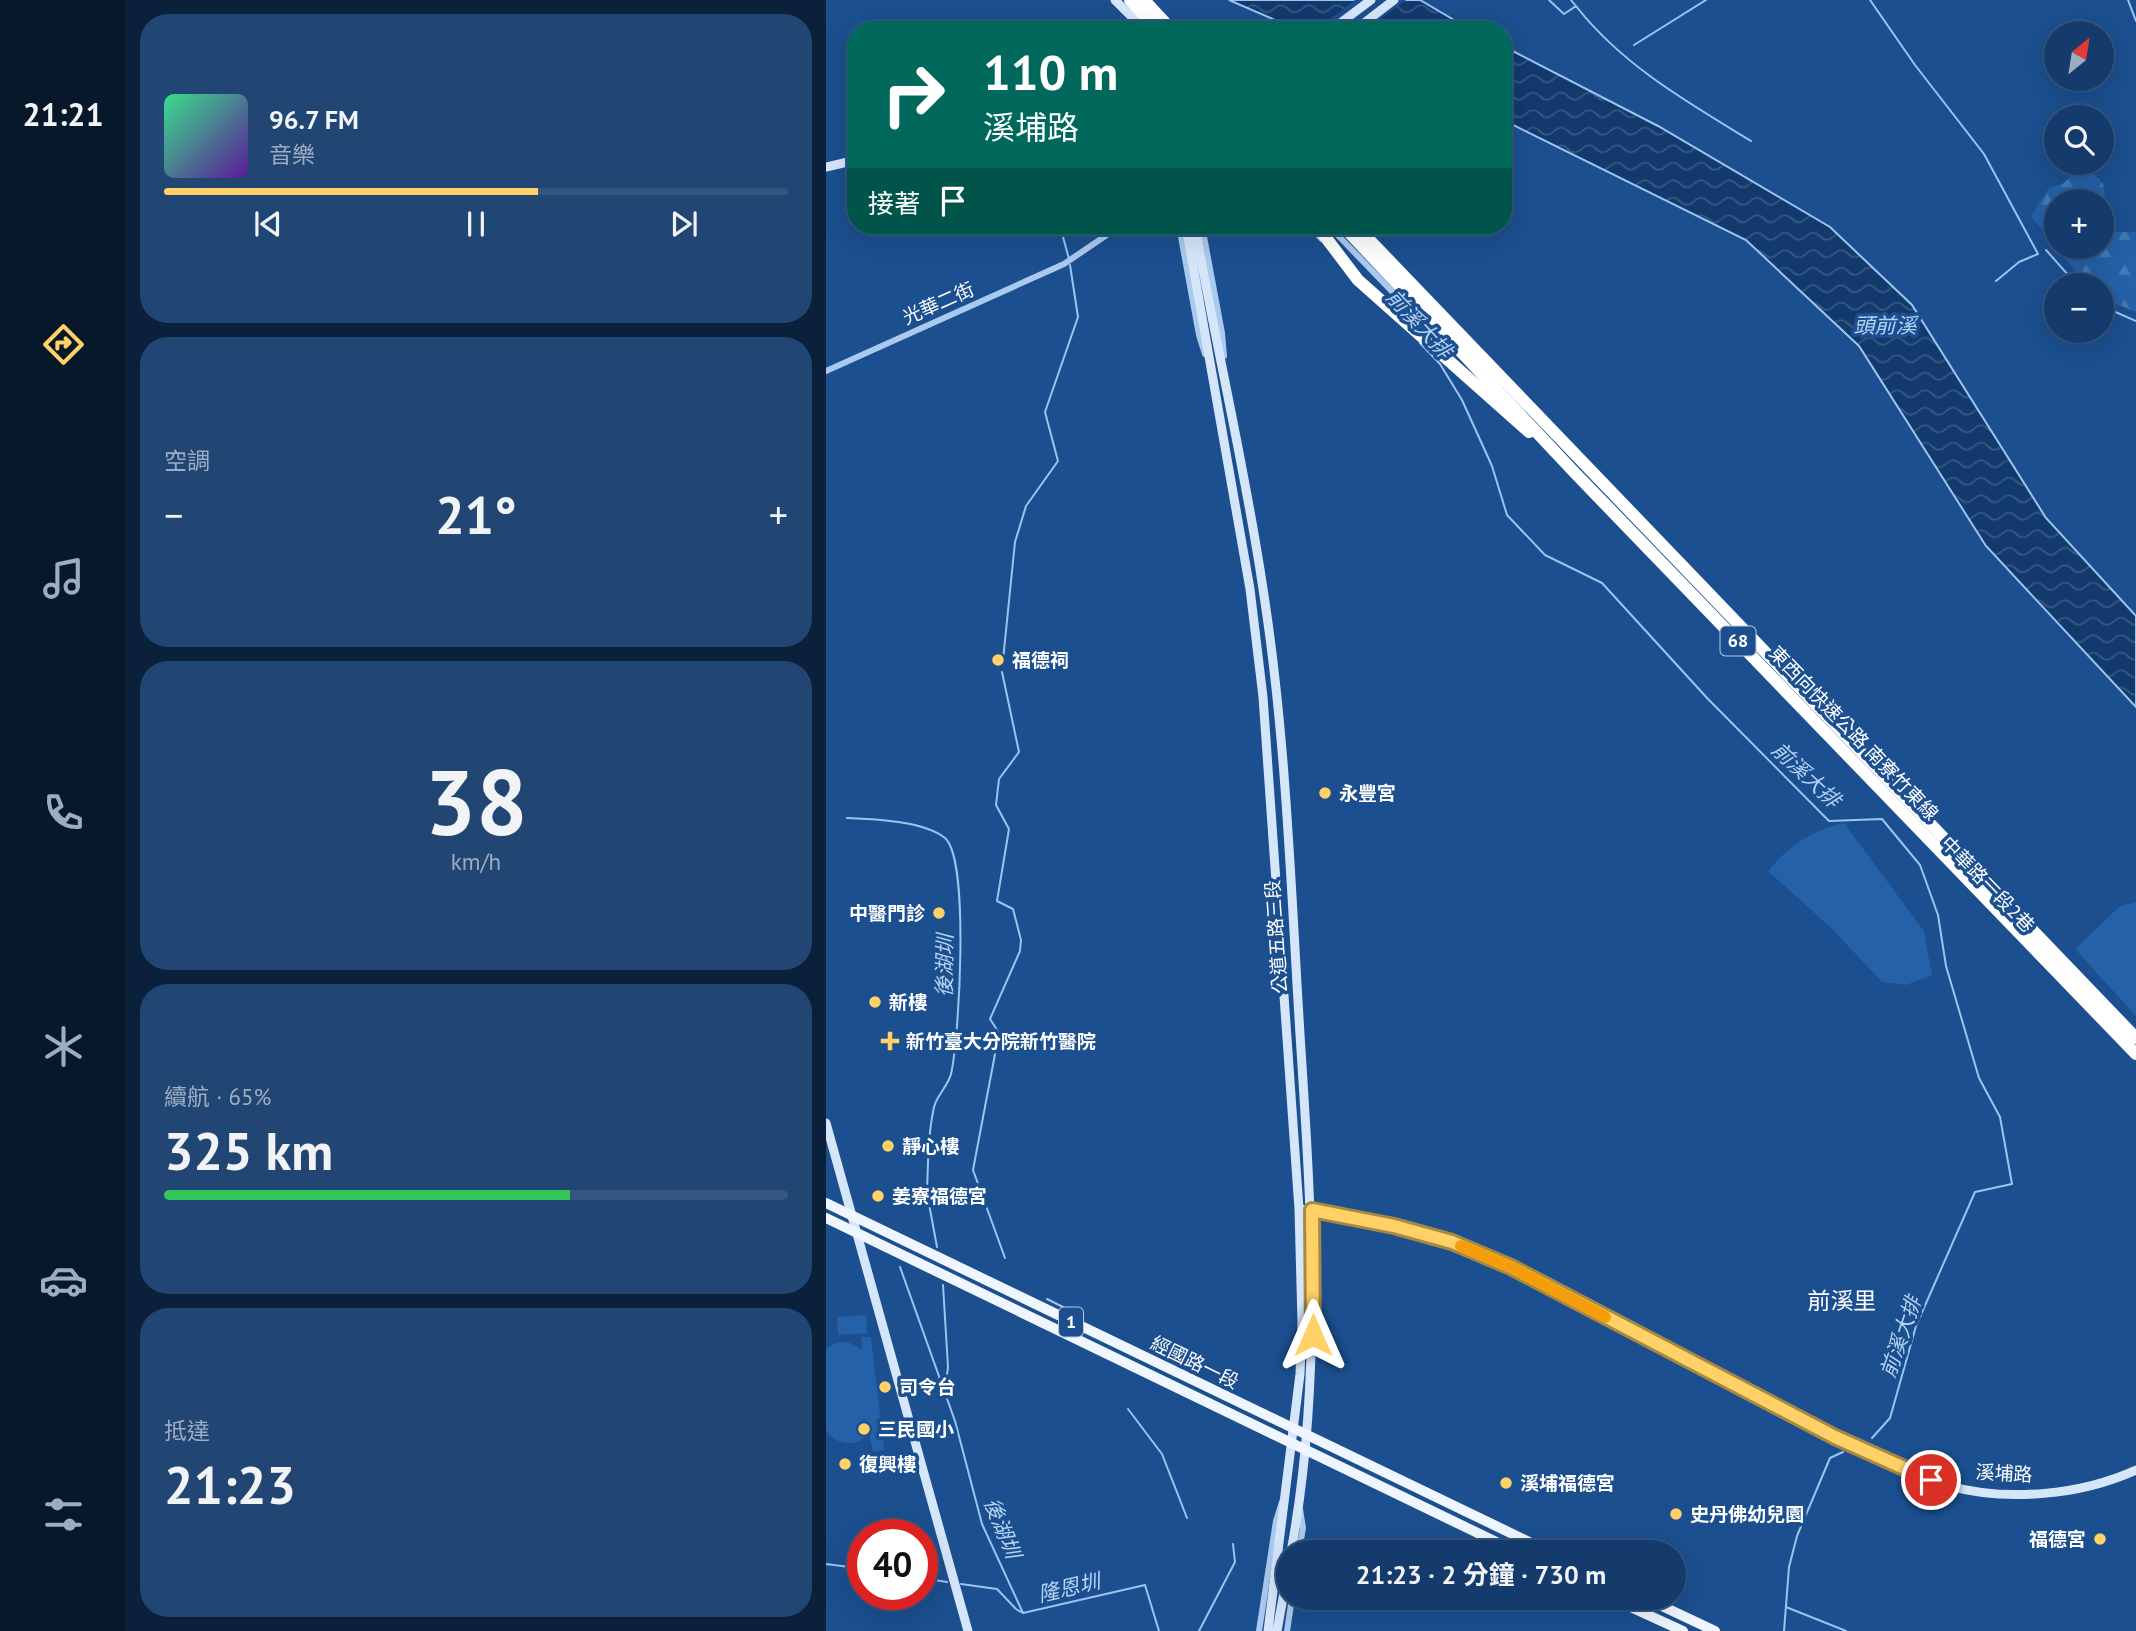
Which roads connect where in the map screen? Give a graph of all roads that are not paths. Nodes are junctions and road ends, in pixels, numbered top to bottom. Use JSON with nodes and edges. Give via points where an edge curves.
{"nodes":[{"id":1,"x":1115,"y":0,"type":"edge"},
{"id":2,"x":1130,"y":0,"type":"edge"},
{"id":3,"x":1144,"y":0,"type":"edge"},
{"id":4,"x":1371,"y":0,"type":"edge"},
{"id":5,"x":1394,"y":0,"type":"edge"},
{"id":6,"x":1136,"y":21,"type":"edge"},
{"id":7,"x":1149,"y":21,"type":"edge"},
{"id":8,"x":1164,"y":21,"type":"edge"},
{"id":9,"x":1343,"y":21,"type":"edge"},
{"id":10,"x":1367,"y":21,"type":"edge"},
{"id":11,"x":847,"y":162,"type":"edge"},
{"id":12,"x":826,"y":167,"type":"edge"},
{"id":13,"x":1108,"y":235,"type":"edge"},
{"id":14,"x":1181,"y":235,"type":"edge"},
{"id":15,"x":1188,"y":235,"type":"edge"},
{"id":16,"x":1197,"y":235,"type":"edge"},
{"id":17,"x":1204,"y":235,"type":"edge"},
{"id":18,"x":1324,"y":235,"type":"edge"},
{"id":19,"x":1338,"y":235,"type":"edge"},
{"id":20,"x":1351,"y":235,"type":"edge"},
{"id":21,"x":1365,"y":235,"type":"edge"},
{"id":22,"x":1210,"y":368,"type":"junction"},
{"id":23,"x":1224,"y":369,"type":"junction"},
{"id":24,"x":826,"y":371,"type":"edge"},
{"id":25,"x":1526,"y":418,"type":"junction"},
{"id":26,"x":1529,"y":432,"type":"junction"},
{"id":27,"x":1554,"y":457,"type":"junction"},
{"id":28,"x":1248,"y":503,"type":"junction"},
{"id":29,"x":1234,"y":505,"type":"junction"},
{"id":30,"x":2136,"y":1038,"type":"edge"},
{"id":31,"x":2136,"y":1054,"type":"edge"},
{"id":32,"x":2136,"y":1062,"type":"edge"},
{"id":33,"x":826,"y":1126,"type":"edge"},
{"id":34,"x":826,"y":1203,"type":"edge"},
{"id":35,"x":1299,"y":1209,"type":"junction"},
{"id":36,"x":1312,"y":1210,"type":"junction"},
{"id":37,"x":851,"y":1215,"type":"junction"},
{"id":38,"x":826,"y":1218,"type":"edge"},
{"id":39,"x":857,"y":1232,"type":"junction"},
{"id":40,"x":1292,"y":1427,"type":"junction"},
{"id":41,"x":1306,"y":1434,"type":"junction"},
{"id":42,"x":1290,"y":1441,"type":"junction"},
{"id":43,"x":1305,"y":1448,"type":"junction"},
{"id":44,"x":2136,"y":1470,"type":"edge"},
{"id":45,"x":1283,"y":1500,"type":"junction"},
{"id":46,"x":1299,"y":1507,"type":"junction"},
{"id":47,"x":1293,"y":1540,"type":"edge"},
{"id":48,"x":1301,"y":1540,"type":"edge"},
{"id":49,"x":1493,"y":1540,"type":"edge"},
{"id":50,"x":1525,"y":1540,"type":"edge"},
{"id":51,"x":1281,"y":1610,"type":"edge"},
{"id":52,"x":1290,"y":1610,"type":"edge"},
{"id":53,"x":1637,"y":1610,"type":"edge"},
{"id":54,"x":1670,"y":1610,"type":"edge"},
{"id":55,"x":968,"y":1631,"type":"edge"},
{"id":56,"x":1259,"y":1631,"type":"edge"},
{"id":57,"x":1268,"y":1631,"type":"edge"},
{"id":58,"x":1277,"y":1631,"type":"edge"},
{"id":59,"x":1287,"y":1631,"type":"edge"},
{"id":60,"x":1683,"y":1631,"type":"edge"},
{"id":61,"x":1715,"y":1631,"type":"edge"}],
"edges":[{"from":1,"to":6,"type":"street"},
{"from":2,"to":7,"type":"highway"},
{"from":3,"to":8,"type":"highway"},
{"from":4,"to":9,"type":"street"},
{"from":5,"to":10,"type":"street"},
{"from":11,"to":12,"type":"street"},
{"from":13,"to":24,"type":"street","name":"光華二街","via":[[1064,264]]},
{"from":14,"to":22,"type":"street","name":"公道五路三段","via":[[1199,335]]},
{"from":15,"to":22,"type":"street","name":"公道五路三段"},
{"from":16,"to":23,"type":"street","name":"公道五路三段"},
{"from":17,"to":23,"type":"street","name":"公道五路三段"},
{"from":18,"to":26,"type":"highway","via":[[1358,279]]},
{"from":19,"to":25,"type":"street","name":"中華路一段2巷","via":[[1431,332],[1452,340]]},
{"from":20,"to":31,"type":"highway","name":"東西向快速公路 南寮竹東線","number":"68","bridge":true,"via":[[1564,462]]},
{"from":21,"to":30,"type":"highway","name":"東西向快速公路 南寮竹東線","number":"68"},
{"from":22,"to":29,"type":"street","name":"公道五路三段"},
{"from":23,"to":28,"type":"street","name":"公道五路三段"},
{"from":25,"to":26,"type":"street"},
{"from":25,"to":27,"type":"street","name":"中華路一段2巷","via":[[1549,442]]},
{"from":26,"to":27,"type":"street","name":"中華路一段2巷"},
{"from":27,"to":32,"type":"street","name":"中華路一段2巷"},
{"from":28,"to":29,"type":"street"},
{"from":28,"to":36,"type":"street","name":"公道五路三段","via":[[1275,687]]},
{"from":29,"to":35,"type":"street","name":"公道五路三段","via":[[1263,697]]},
{"from":33,"to":37,"type":"street"},
{"from":34,"to":37,"type":"main road","name":"經國路一段","number":"1"},
{"from":35,"to":36,"type":"street","name":"溪埔路"},
{"from":35,"to":40,"type":"street","name":"公道五路三段","via":[[1302,1322]]},
{"from":36,"to":41,"type":"street","name":"公道五路三段","via":[[1313,1335]]},
{"from":36,"to":44,"type":"street","name":"溪埔路","via":[[1452,1242],[1511,1267],[1835,1437],[1951,1487],[2015,1494],[2052,1492]]},
{"from":37,"to":39,"type":"street"},
{"from":37,"to":40,"type":"main road","name":"經國路一段","number":"1"},
{"from":38,"to":39,"type":"main road","name":"經國路一段","number":"1"},
{"from":39,"to":42,"type":"main road","name":"經國路一段","number":"1"},
{"from":39,"to":55,"type":"street"},
{"from":40,"to":41,"type":"main road","name":"經國路一段","number":"1"},
{"from":40,"to":42,"type":"street","name":"公道五路三段"},
{"from":41,"to":43,"type":"street","name":"公道五路三段"},
{"from":41,"to":50,"type":"main road","name":"經國路一段","number":"1"},
{"from":42,"to":43,"type":"main road","name":"經國路一段","number":"1"},
{"from":42,"to":45,"type":"street","name":"公道五路三段"},
{"from":43,"to":46,"type":"street","name":"公道五路三段"},
{"from":43,"to":49,"type":"main road","name":"經國路一段","number":"1"},
{"from":45,"to":56,"type":"street","name":"公道五路三段"},
{"from":45,"to":57,"type":"street","name":"公道五路三段"},
{"from":46,"to":47,"type":"street","name":"公道五路三段"},
{"from":46,"to":48,"type":"street","name":"公道五路三段"},
{"from":51,"to":58,"type":"street"},
{"from":52,"to":59,"type":"street"},
{"from":53,"to":60,"type":"main road"},
{"from":54,"to":61,"type":"main road"}]}
